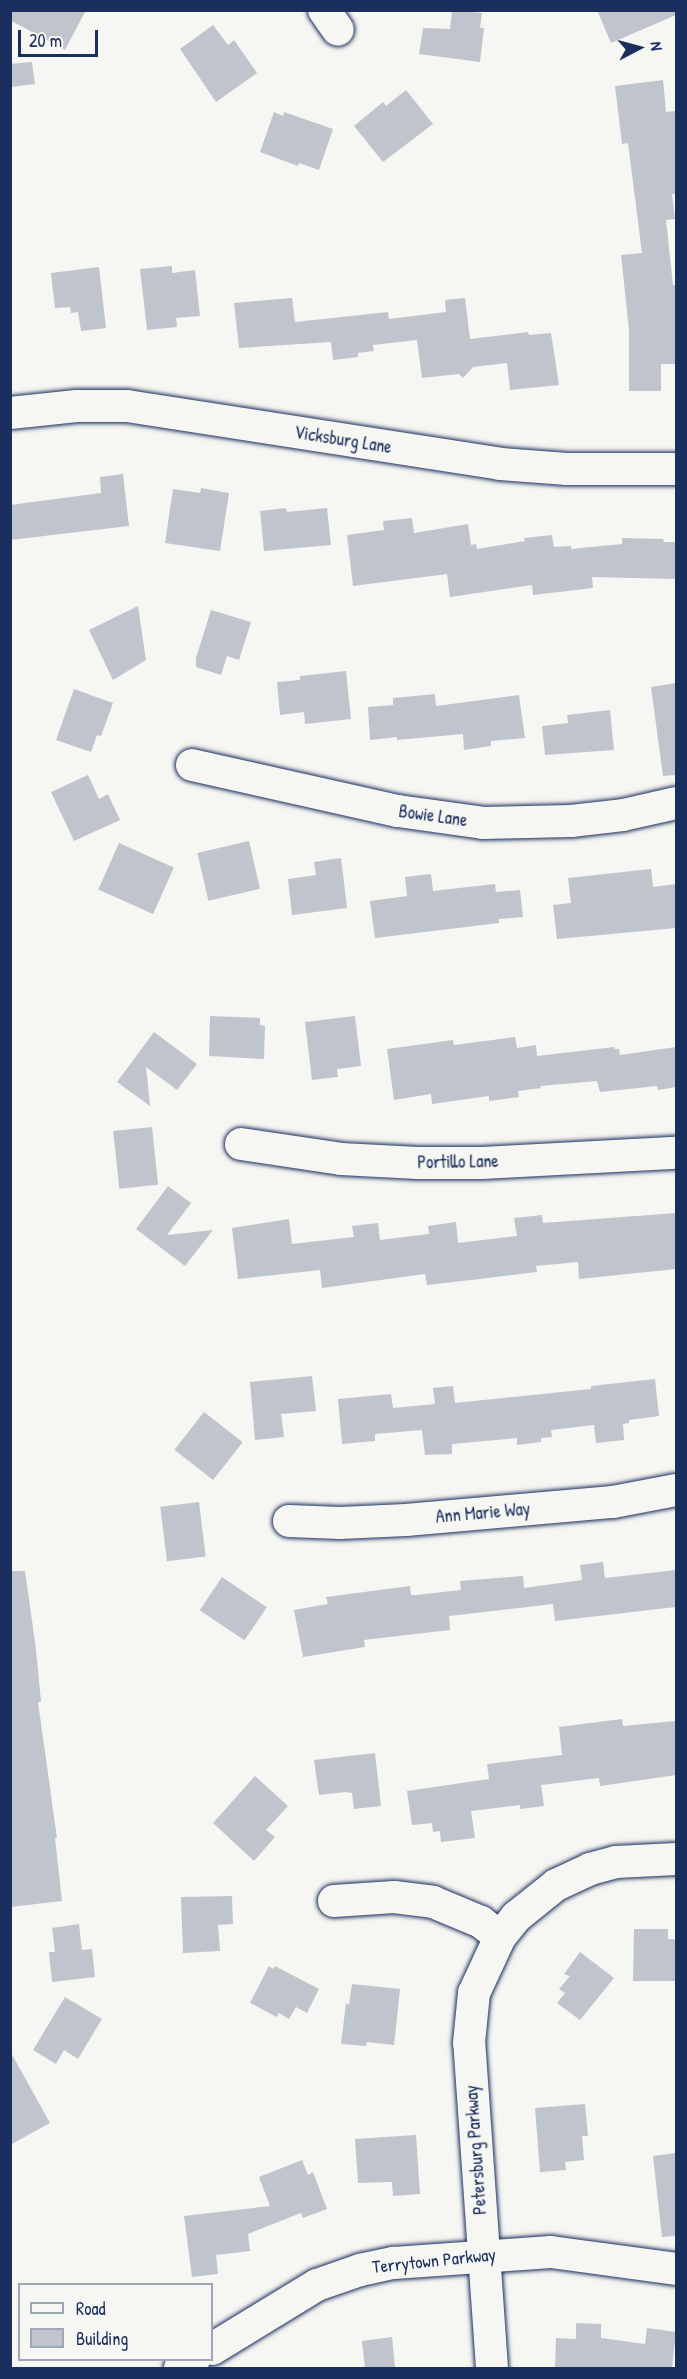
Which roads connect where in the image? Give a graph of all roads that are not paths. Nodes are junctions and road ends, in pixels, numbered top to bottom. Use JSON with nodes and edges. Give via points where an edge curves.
{"nodes":[{"id":1,"x":10,"y":413,"type":"edge"},
{"id":2,"x":676,"y":469,"type":"edge"},
{"id":3,"x":192,"y":765,"type":"dead end"},
{"id":4,"x":676,"y":803,"type":"edge"},
{"id":5,"x":241,"y":1144,"type":"dead end"},
{"id":6,"x":676,"y":1153,"type":"edge"},
{"id":7,"x":676,"y":1490,"type":"edge"},
{"id":8,"x":289,"y":1521,"type":"dead end"},
{"id":9,"x":676,"y":1859,"type":"edge"},
{"id":10,"x":334,"y":1901,"type":"dead end"},
{"id":11,"x":500,"y":1937,"type":"junction"},
{"id":12,"x":483,"y":2254,"type":"junction"},
{"id":13,"x":676,"y":2269,"type":"edge"},
{"id":14,"x":213,"y":2348,"type":"edge"},
{"id":15,"x":492,"y":2368,"type":"edge"}],
"edges":[{"from":1,"to":2,"type":"street","name":"Vicksburg Lane","via":[[127,406],[500,464]]},
{"from":3,"to":4,"type":"street","name":"Bowie Lane","via":[[398,811],[483,823],[571,821]]},
{"from":5,"to":6,"type":"street","name":"Portillo Lane","via":[[341,1159],[418,1163]]},
{"from":7,"to":8,"type":"street","name":"Ann Marie Way","via":[[613,1502],[406,1520]]},
{"from":9,"to":11,"type":"street","name":"Petersburg Parkway","via":[[627,1860],[578,1873],[535,1900]]},
{"from":10,"to":11,"type":"street","via":[[394,1897],[433,1902],[481,1922]]},
{"from":11,"to":12,"type":"street","name":"Petersburg Parkway","via":[[474,1993],[469,2030]]},
{"from":12,"to":13,"type":"street","name":"Terrytown Parkway","via":[[569,2253]]},
{"from":12,"to":14,"type":"street","name":"Terrytown Parkway","via":[[393,2263],[338,2277],[308,2290]]},
{"from":12,"to":15,"type":"street","name":"Petersburg Parkway"}]}
